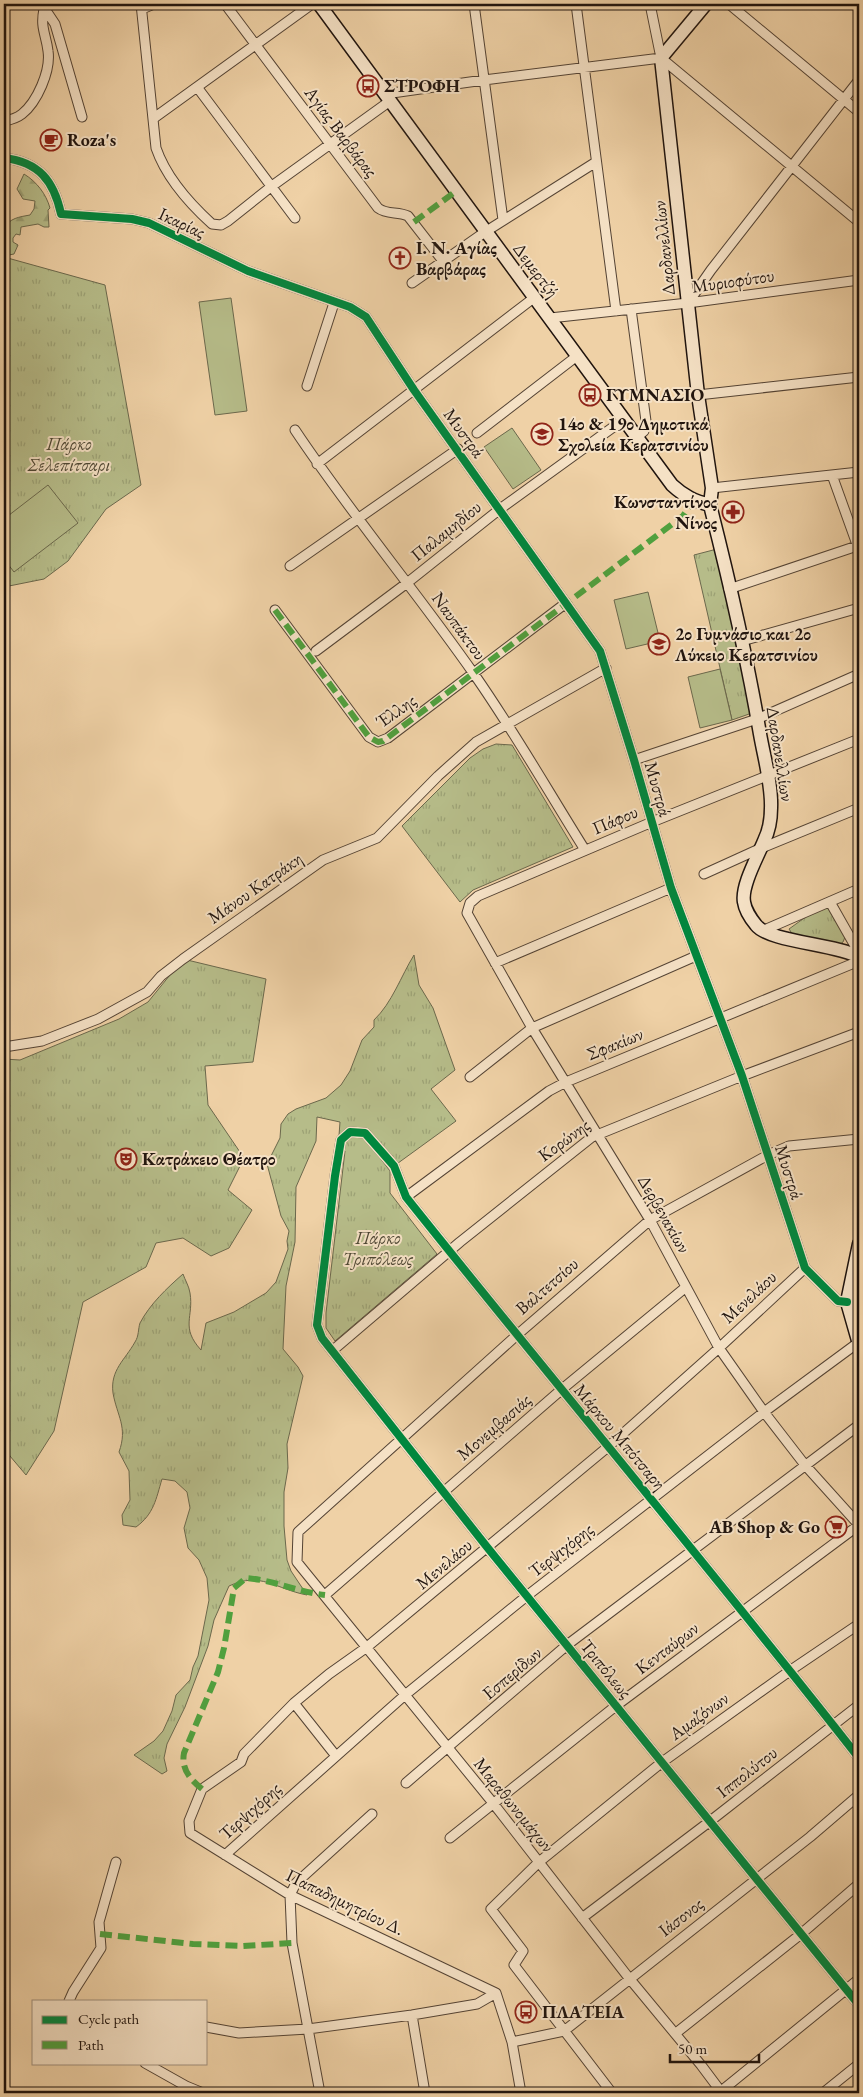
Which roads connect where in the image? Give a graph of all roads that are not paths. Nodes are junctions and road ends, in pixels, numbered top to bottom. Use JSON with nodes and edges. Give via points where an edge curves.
{"nodes":[{"id":1,"x":154,"y":4,"type":"edge"},
{"id":2,"x":225,"y":4,"type":"edge"},
{"id":3,"x":312,"y":4,"type":"edge"},
{"id":4,"x":319,"y":4,"type":"edge"},
{"id":5,"x":474,"y":4,"type":"edge"},
{"id":6,"x":576,"y":4,"type":"edge"},
{"id":7,"x":650,"y":4,"type":"edge"},
{"id":8,"x":706,"y":4,"type":"edge"},
{"id":9,"x":729,"y":4,"type":"edge"},
{"id":10,"x":44,"y":6,"type":"edge"},
{"id":11,"x":141,"y":6,"type":"edge"},
{"id":12,"x":254,"y":44,"type":"junction"},
{"id":13,"x":662,"y":58,"type":"junction"},
{"id":14,"x":584,"y":67,"type":"junction"},
{"id":15,"x":484,"y":80,"type":"junction"},
{"id":16,"x":859,"y":80,"type":"edge"},
{"id":17,"x":197,"y":87,"type":"junction"},
{"id":18,"x":388,"y":97,"type":"junction"},
{"id":19,"x":844,"y":100,"type":"junction"},
{"id":20,"x":859,"y":112,"type":"edge"},
{"id":21,"x":82,"y":117,"type":"dead end"},
{"id":22,"x":154,"y":118,"type":"junction"},
{"id":23,"x":4,"y":121,"type":"edge"},
{"id":24,"x":330,"y":144,"type":"junction"},
{"id":25,"x":4,"y":158,"type":"edge"},
{"id":26,"x":596,"y":162,"type":"junction"},
{"id":27,"x":791,"y":166,"type":"junction"},
{"id":28,"x":272,"y":186,"type":"junction"},
{"id":29,"x":296,"y":218,"type":"dead end"},
{"id":30,"x":503,"y":220,"type":"junction"},
{"id":31,"x":859,"y":222,"type":"edge"},
{"id":32,"x":485,"y":232,"type":"junction"},
{"id":33,"x":443,"y":261,"type":"junction"},
{"id":34,"x":859,"y":280,"type":"edge"},
{"id":35,"x":412,"y":283,"type":"dead end"},
{"id":36,"x":535,"y":298,"type":"junction"},
{"id":37,"x":334,"y":302,"type":"junction"},
{"id":38,"x":688,"y":303,"type":"junction"},
{"id":39,"x":631,"y":309,"type":"junction"},
{"id":40,"x":616,"y":311,"type":"junction"},
{"id":41,"x":366,"y":317,"type":"joint"},
{"id":42,"x":550,"y":318,"type":"junction"},
{"id":43,"x":577,"y":356,"type":"junction"},
{"id":44,"x":859,"y":377,"type":"edge"},
{"id":45,"x":307,"y":386,"type":"dead end"},
{"id":46,"x":414,"y":390,"type":"junction"},
{"id":47,"x":698,"y":395,"type":"junction"},
{"id":48,"x":623,"y":420,"type":"junction"},
{"id":49,"x":295,"y":430,"type":"dead end"},
{"id":50,"x":478,"y":434,"type":"dead end"},
{"id":51,"x":636,"y":438,"type":"junction"},
{"id":52,"x":458,"y":449,"type":"junction"},
{"id":53,"x":317,"y":464,"type":"junction"},
{"id":54,"x":859,"y":472,"type":"edge"},
{"id":55,"x":832,"y":475,"type":"junction"},
{"id":56,"x":712,"y":488,"type":"junction"},
{"id":57,"x":710,"y":504,"type":"junction"},
{"id":58,"x":500,"y":509,"type":"junction"},
{"id":59,"x":358,"y":520,"type":"junction"},
{"id":60,"x":858,"y":549,"type":"edge"},
{"id":61,"x":290,"y":566,"type":"dead end"},
{"id":62,"x":407,"y":583,"type":"junction"},
{"id":63,"x":729,"y":588,"type":"junction"},
{"id":64,"x":566,"y":603,"type":"junction"},
{"id":65,"x":859,"y":608,"type":"edge"},
{"id":66,"x":275,"y":610,"type":"dead end"},
{"id":67,"x":742,"y":641,"type":"junction"},
{"id":68,"x":316,"y":651,"type":"dead end"},
{"id":69,"x":606,"y":668,"type":"junction"},
{"id":70,"x":474,"y":674,"type":"junction"},
{"id":71,"x":859,"y":674,"type":"edge"},
{"id":72,"x":757,"y":719,"type":"junction"},
{"id":73,"x":507,"y":724,"type":"junction"},
{"id":74,"x":859,"y":739,"type":"edge"},
{"id":75,"x":634,"y":760,"type":"junction"},
{"id":76,"x":767,"y":775,"type":"junction"},
{"id":77,"x":859,"y":808,"type":"edge"},
{"id":78,"x":652,"y":822,"type":"junction"},
{"id":79,"x":759,"y":849,"type":"junction"},
{"id":80,"x":585,"y":850,"type":"junction"},
{"id":81,"x":704,"y":874,"type":"dead end"},
{"id":82,"x":671,"y":888,"type":"junction"},
{"id":83,"x":859,"y":889,"type":"edge"},
{"id":84,"x":830,"y":902,"type":"junction"},
{"id":85,"x":470,"y":903,"type":"joint"},
{"id":86,"x":762,"y":931,"type":"junction"},
{"id":87,"x":859,"y":953,"type":"edge"},
{"id":88,"x":696,"y":956,"type":"junction"},
{"id":89,"x":859,"y":957,"type":"edge"},
{"id":90,"x":859,"y":961,"type":"edge"},
{"id":91,"x":495,"y":963,"type":"junction"},
{"id":92,"x":720,"y":1018,"type":"junction"},
{"id":93,"x":532,"y":1028,"type":"junction"},
{"id":94,"x":859,"y":1032,"type":"edge"},
{"id":95,"x":4,"y":1047,"type":"edge"},
{"id":96,"x":742,"y":1076,"type":"junction"},
{"id":97,"x":470,"y":1077,"type":"dead end"},
{"id":98,"x":566,"y":1082,"type":"junction"},
{"id":99,"x":365,"y":1133,"type":"joint"},
{"id":100,"x":598,"y":1133,"type":"junction"},
{"id":101,"x":859,"y":1139,"type":"edge"},
{"id":102,"x":768,"y":1155,"type":"junction"},
{"id":103,"x":406,"y":1197,"type":"junction"},
{"id":104,"x":650,"y":1220,"type":"junction"},
{"id":105,"x":859,"y":1244,"type":"edge"},
{"id":106,"x":450,"y":1252,"type":"junction"},
{"id":107,"x":805,"y":1268,"type":"junction"},
{"id":108,"x":686,"y":1287,"type":"junction"},
{"id":109,"x":847,"y":1302,"type":"junction"},
{"id":110,"x":516,"y":1335,"type":"junction"},
{"id":111,"x":859,"y":1343,"type":"edge"},
{"id":112,"x":719,"y":1348,"type":"junction"},
{"id":113,"x":332,"y":1351,"type":"junction"},
{"id":114,"x":561,"y":1390,"type":"junction"},
{"id":115,"x":764,"y":1412,"type":"junction"},
{"id":116,"x":859,"y":1425,"type":"edge"},
{"id":117,"x":401,"y":1440,"type":"junction"},
{"id":118,"x":609,"y":1446,"type":"junction"},
{"id":119,"x":806,"y":1464,"type":"junction"},
{"id":120,"x":443,"y":1492,"type":"junction"},
{"id":121,"x":653,"y":1499,"type":"junction"},
{"id":122,"x":859,"y":1525,"type":"edge"},
{"id":123,"x":298,"y":1532,"type":"joint"},
{"id":124,"x":487,"y":1547,"type":"junction"},
{"id":125,"x":694,"y":1550,"type":"junction"},
{"id":126,"x":325,"y":1594,"type":"junction"},
{"id":127,"x":528,"y":1595,"type":"junction"},
{"id":128,"x":744,"y":1610,"type":"junction"},
{"id":129,"x":859,"y":1624,"type":"edge"},
{"id":130,"x":567,"y":1646,"type":"junction"},
{"id":131,"x":367,"y":1648,"type":"junction"},
{"id":132,"x":791,"y":1670,"type":"junction"},
{"id":133,"x":405,"y":1695,"type":"junction"},
{"id":134,"x":294,"y":1704,"type":"junction"},
{"id":135,"x":617,"y":1705,"type":"junction"},
{"id":136,"x":859,"y":1705,"type":"edge"},
{"id":137,"x":834,"y":1725,"type":"junction"},
{"id":138,"x":446,"y":1748,"type":"junction"},
{"id":139,"x":336,"y":1756,"type":"junction"},
{"id":140,"x":859,"y":1758,"type":"edge"},
{"id":141,"x":661,"y":1763,"type":"junction"},
{"id":142,"x":406,"y":1783,"type":"dead end"},
{"id":143,"x":859,"y":1796,"type":"edge"},
{"id":144,"x":493,"y":1803,"type":"junction"},
{"id":145,"x":372,"y":1814,"type":"dead end"},
{"id":146,"x":709,"y":1822,"type":"junction"},
{"id":147,"x":188,"y":1829,"type":"joint"},
{"id":148,"x":450,"y":1838,"type":"dead end"},
{"id":149,"x":225,"y":1854,"type":"junction"},
{"id":150,"x":116,"y":1862,"type":"dead end"},
{"id":151,"x":539,"y":1862,"type":"junction"},
{"id":152,"x":756,"y":1879,"type":"junction"},
{"id":153,"x":859,"y":1884,"type":"edge"},
{"id":154,"x":290,"y":1895,"type":"junction"},
{"id":155,"x":582,"y":1918,"type":"junction"},
{"id":156,"x":801,"y":1934,"type":"junction"},
{"id":157,"x":629,"y":1978,"type":"junction"},
{"id":158,"x":859,"y":1979,"type":"edge"},
{"id":159,"x":847,"y":1990,"type":"junction"},
{"id":160,"x":496,"y":1992,"type":"junction"},
{"id":161,"x":69,"y":2000,"type":"edge"},
{"id":162,"x":859,"y":2005,"type":"edge"},
{"id":163,"x":412,"y":2015,"type":"junction"},
{"id":164,"x":208,"y":2028,"type":"edge"},
{"id":165,"x":308,"y":2029,"type":"junction"},
{"id":166,"x":564,"y":2031,"type":"junction"},
{"id":167,"x":676,"y":2033,"type":"junction"},
{"id":168,"x":512,"y":2042,"type":"junction"},
{"id":169,"x":147,"y":2064,"type":"edge"},
{"id":170,"x":859,"y":2064,"type":"edge"},
{"id":171,"x":721,"y":2092,"type":"edge"},
{"id":172,"x":203,"y":2093,"type":"edge"},
{"id":173,"x":320,"y":2093,"type":"edge"},
{"id":174,"x":425,"y":2093,"type":"edge"},
{"id":175,"x":521,"y":2093,"type":"edge"},
{"id":176,"x":612,"y":2093,"type":"edge"},
{"id":177,"x":823,"y":2093,"type":"edge"}],
"edges":[{"from":1,"to":11,"type":"street"},
{"from":2,"to":12,"type":"street","name":"Αγίας Βαρβάρας"},
{"from":3,"to":12,"type":"street"},
{"from":4,"to":18,"type":"street","name":"Δεμερτζή"},
{"from":5,"to":15,"type":"street"},
{"from":6,"to":14,"type":"street"},
{"from":7,"to":13,"type":"street","name":"Δαρδανελλίων"},
{"from":8,"to":13,"type":"street"},
{"from":9,"to":19,"type":"street"},
{"from":10,"to":21,"type":"street","via":[[55,24]]},
{"from":10,"to":23,"type":"street","via":[[42,29],[49,51],[42,81],[26,110]]},
{"from":11,"to":22,"type":"street"},
{"from":12,"to":17,"type":"street"},
{"from":12,"to":24,"type":"street","name":"Αγίας Βαρβάρας"},
{"from":13,"to":14,"type":"street"},
{"from":13,"to":27,"type":"street"},
{"from":13,"to":38,"type":"street","name":"Δαρδανελλίων"},
{"from":14,"to":15,"type":"street"},
{"from":14,"to":26,"type":"street"},
{"from":15,"to":18,"type":"street"},
{"from":15,"to":30,"type":"street"},
{"from":16,"to":19,"type":"street"},
{"from":17,"to":22,"type":"street"},
{"from":17,"to":28,"type":"street"},
{"from":18,"to":24,"type":"street"},
{"from":18,"to":32,"type":"street","name":"Δεμερτζή"},
{"from":19,"to":20,"type":"street"},
{"from":19,"to":27,"type":"street"},
{"from":22,"to":28,"type":"street","via":[[156,148],[161,161],[200,214],[212,224],[221,225],[228,221]]},
{"from":24,"to":28,"type":"street"},
{"from":24,"to":33,"type":"street","name":"Αγίας Βαρβάρας","via":[[378,208],[408,216]]},
{"from":25,"to":37,"type":"street","name":"Ικαρίας","via":[[31,166],[44,175],[53,188],[61,214],[149,223],[248,271]]},
{"from":26,"to":30,"type":"street"},
{"from":26,"to":40,"type":"street"},
{"from":27,"to":31,"type":"street"},
{"from":27,"to":38,"type":"street"},
{"from":28,"to":29,"type":"street"},
{"from":30,"to":32,"type":"street"},
{"from":32,"to":33,"type":"street"},
{"from":32,"to":36,"type":"street","name":"Δεμερτζή"},
{"from":33,"to":35,"type":"street"},
{"from":34,"to":38,"type":"street","name":"Μυριοφύτου"},
{"from":36,"to":42,"type":"street","name":"Δεμερτζή"},
{"from":36,"to":46,"type":"street"},
{"from":37,"to":41,"type":"street","name":"Ικαρίας"},
{"from":37,"to":45,"type":"street"},
{"from":38,"to":39,"type":"street","name":"Μυριοφύτου"},
{"from":38,"to":47,"type":"street","name":"Δαρδανελλίων"},
{"from":39,"to":40,"type":"street","name":"Μυριοφύτου"},
{"from":39,"to":51,"type":"street","via":[[646,421],[644,431]]},
{"from":40,"to":42,"type":"street","name":"Μυριοφύτου"},
{"from":41,"to":46,"type":"street","name":"Μυστρά"},
{"from":42,"to":43,"type":"street","name":"Δεμερτζή"},
{"from":43,"to":48,"type":"street","name":"Δεμερτζή"},
{"from":43,"to":50,"type":"street"},
{"from":44,"to":47,"type":"street"},
{"from":46,"to":52,"type":"street","name":"Μυστρά"},
{"from":46,"to":53,"type":"street"},
{"from":47,"to":56,"type":"street","name":"Δαρδανελλίων"},
{"from":48,"to":51,"type":"street","name":"Δεμερτζή"},
{"from":48,"to":58,"type":"street","name":"Παλαμηδίου"},
{"from":49,"to":53,"type":"street","name":"Ναυπάκτου"},
{"from":51,"to":57,"type":"street","name":"Δεμερτζή","via":[[681,494],[693,501]]},
{"from":52,"to":58,"type":"street","name":"Μυστρά"},
{"from":52,"to":59,"type":"street"},
{"from":53,"to":59,"type":"street","name":"Ναυπάκτου"},
{"from":54,"to":55,"type":"street"},
{"from":55,"to":56,"type":"street"},
{"from":55,"to":60,"type":"street"},
{"from":56,"to":57,"type":"street"},
{"from":57,"to":63,"type":"street","name":"Δαρδανελλίων"},
{"from":58,"to":62,"type":"street","name":"Παλαμηδίου"},
{"from":58,"to":64,"type":"street","name":"Μυστρά"},
{"from":59,"to":61,"type":"street"},
{"from":59,"to":62,"type":"street","name":"Ναυπάκτου"},
{"from":60,"to":63,"type":"street"},
{"from":62,"to":68,"type":"street","name":"Παλαμηδίου"},
{"from":62,"to":70,"type":"street","name":"Ναυπάκτου"},
{"from":63,"to":67,"type":"street","name":"Δαρδανελλίων"},
{"from":64,"to":69,"type":"street","name":"Μυστρά","via":[[600,650]]},
{"from":64,"to":70,"type":"street","name":"Έλλης"},
{"from":65,"to":67,"type":"street"},
{"from":66,"to":70,"type":"street","name":"Έλλης","via":[[369,737],[378,742],[388,738]]},
{"from":67,"to":72,"type":"street","name":"Δαρδανελλίων"},
{"from":69,"to":73,"type":"street","name":"Μάνου Κατράκη"},
{"from":69,"to":75,"type":"street","name":"Μυστρά"},
{"from":70,"to":73,"type":"street","name":"Ναυπάκτου"},
{"from":71,"to":72,"type":"street"},
{"from":72,"to":75,"type":"street"},
{"from":72,"to":76,"type":"street","name":"Δαρδανελλίων"},
{"from":73,"to":80,"type":"street","name":"Ναυπάκτου"},
{"from":73,"to":95,"type":"street","name":"Μάνου Κατράκη","via":[[476,742],[377,838],[323,860],[161,976],[147,992],[88,1024],[42,1041]]},
{"from":74,"to":76,"type":"street","name":"Πάφου"},
{"from":75,"to":78,"type":"street","name":"Μυστρά"},
{"from":76,"to":78,"type":"street","name":"Πάφου"},
{"from":76,"to":79,"type":"street","name":"Δαρδανελλίων","via":[[772,806],[764,842]]},
{"from":77,"to":79,"type":"street"},
{"from":78,"to":80,"type":"street","name":"Πάφου"},
{"from":78,"to":82,"type":"street","name":"Μυστρά"},
{"from":79,"to":81,"type":"street"},
{"from":79,"to":86,"type":"street","name":"Δαρδανελλίων","via":[[744,902]]},
{"from":80,"to":85,"type":"street","name":"Πάφου","via":[[478,896]]},
{"from":82,"to":88,"type":"street","name":"Μυστρά"},
{"from":82,"to":91,"type":"street"},
{"from":83,"to":84,"type":"street"},
{"from":84,"to":86,"type":"street"},
{"from":84,"to":87,"type":"street"},
{"from":85,"to":91,"type":"street","name":"Δερβενακίων","via":[[467,913]]},
{"from":86,"to":89,"type":"street","via":[[849,951]]},
{"from":88,"to":92,"type":"street","name":"Μυστρά"},
{"from":88,"to":93,"type":"street"},
{"from":90,"to":92,"type":"street","name":"Σφακίων"},
{"from":91,"to":93,"type":"street","name":"Δερβενακίων"},
{"from":92,"to":96,"type":"street","name":"Μυστρά"},
{"from":92,"to":98,"type":"street","name":"Σφακίων"},
{"from":93,"to":97,"type":"street"},
{"from":93,"to":98,"type":"street","name":"Δερβενακίων"},
{"from":94,"to":96,"type":"street","name":"Κορώνης"},
{"from":96,"to":100,"type":"street","name":"Κορώνης"},
{"from":96,"to":102,"type":"street","name":"Μυστρά"},
{"from":98,"to":100,"type":"street","name":"Δερβενακίων"},
{"from":98,"to":103,"type":"street","name":"Σφακίων","via":[[549,1091]]},
{"from":99,"to":103,"type":"street","name":"Μάρκου Μπότσαρη","via":[[394,1166]]},
{"from":99,"to":113,"type":"street","name":"Τριπόλεως","via":[[350,1132],[341,1140],[335,1176],[317,1324]]},
{"from":100,"to":104,"type":"street","name":"Δερβενακίων"},
{"from":100,"to":106,"type":"street","name":"Κορώνης"},
{"from":101,"to":102,"type":"street","name":"Βαλτετσίου","via":[[789,1146]]},
{"from":102,"to":104,"type":"street","name":"Βαλτετσίου"},
{"from":102,"to":107,"type":"street","name":"Μυστρά"},
{"from":103,"to":106,"type":"street","name":"Μάρκου Μπότσαρη"},
{"from":104,"to":108,"type":"street","name":"Δερβενακίων"},
{"from":104,"to":110,"type":"street","name":"Βαλτετσίου"},
{"from":105,"to":109,"type":"street"},
{"from":106,"to":110,"type":"street","name":"Μάρκου Μπότσαρη"},
{"from":106,"to":113,"type":"street","name":"Κορώνης"},
{"from":107,"to":109,"type":"street","name":"Μυστρά","via":[[838,1301]]},
{"from":107,"to":112,"type":"street","name":"Μενελάου"},
{"from":108,"to":112,"type":"street","name":"Δερβενακίων"},
{"from":108,"to":114,"type":"street","name":"Μονεμβασιάς"},
{"from":109,"to":111,"type":"street"},
{"from":110,"to":114,"type":"street","name":"Μάρκου Μπότσαρη"},
{"from":110,"to":117,"type":"street","name":"Βαλτετσίου"},
{"from":111,"to":115,"type":"street","name":"Τερψιχόρης"},
{"from":112,"to":115,"type":"street","name":"Δερβενακίων"},
{"from":112,"to":118,"type":"street","name":"Μενελάου"},
{"from":113,"to":117,"type":"street","name":"Τριπόλεως"},
{"from":114,"to":118,"type":"street","name":"Μάρκου Μπότσαρη"},
{"from":114,"to":120,"type":"street","name":"Μονεμβασιάς"},
{"from":115,"to":119,"type":"street","name":"Δερβενακίων"},
{"from":115,"to":121,"type":"street","name":"Τερψιχόρης"},
{"from":116,"to":119,"type":"street","name":"Εσπερίδων"},
{"from":117,"to":120,"type":"street","name":"Τριπόλεως"},
{"from":117,"to":123,"type":"street","name":"Βαλτετσίου"},
{"from":118,"to":121,"type":"street","name":"Μάρκου Μπότσαρη"},
{"from":118,"to":124,"type":"street","name":"Μενελάου"},
{"from":119,"to":122,"type":"street","name":"Δερβενακίων"},
{"from":119,"to":125,"type":"street","name":"Εσπερίδων"},
{"from":120,"to":124,"type":"street","name":"Τριπόλεως"},
{"from":120,"to":126,"type":"street","name":"Μονεμβασιάς"},
{"from":121,"to":125,"type":"street","name":"Μάρκου Μπότσαρη"},
{"from":121,"to":127,"type":"street","name":"Τερψιχόρης"},
{"from":122,"to":128,"type":"street","name":"Κενταύρων"},
{"from":123,"to":126,"type":"street","name":"Μαραθωνομάχων","via":[[297,1562]]},
{"from":124,"to":127,"type":"street","name":"Τριπόλεως"},
{"from":124,"to":131,"type":"street","name":"Μενελάου"},
{"from":125,"to":128,"type":"street","name":"Μάρκου Μπότσαρη"},
{"from":125,"to":130,"type":"street","name":"Εσπερίδων"},
{"from":126,"to":131,"type":"street","name":"Μαραθωνομάχων"},
{"from":127,"to":130,"type":"street","name":"Τριπόλεως"},
{"from":127,"to":133,"type":"street","name":"Τερψιχόρης"},
{"from":128,"to":132,"type":"street","name":"Μάρκου Μπότσαρη"},
{"from":128,"to":135,"type":"street","name":"Κενταύρων"},
{"from":129,"to":132,"type":"street","name":"Αμαζόνων"},
{"from":130,"to":135,"type":"street","name":"Τριπόλεως"},
{"from":130,"to":138,"type":"street","name":"Εσπερίδων"},
{"from":131,"to":133,"type":"street","name":"Μαραθωνομάχων"},
{"from":131,"to":134,"type":"street","name":"Μενελάου"},
{"from":132,"to":137,"type":"street","name":"Μάρκου Μπότσαρη"},
{"from":132,"to":141,"type":"street","name":"Αμαζόνων"},
{"from":133,"to":138,"type":"street","name":"Μαραθωνομάχων"},
{"from":133,"to":139,"type":"street","name":"Τερψιχόρης"},
{"from":134,"to":139,"type":"street"},
{"from":134,"to":147,"type":"street","name":"Μενελάου","via":[[244,1754],[241,1762],[202,1789]]},
{"from":135,"to":141,"type":"street","name":"Τριπόλεως"},
{"from":135,"to":144,"type":"street","name":"Κενταύρων"},
{"from":136,"to":137,"type":"street","name":"Ιππολύτου"},
{"from":137,"to":140,"type":"street","name":"Μάρκου Μπότσαρη"},
{"from":137,"to":146,"type":"street","name":"Ιππολύτου"},
{"from":138,"to":142,"type":"street","name":"Εσπερίδων"},
{"from":138,"to":144,"type":"street","name":"Μαραθωνομάχων"},
{"from":139,"to":149,"type":"street","name":"Τερψιχόρης"},
{"from":141,"to":146,"type":"street","name":"Τριπόλεως"},
{"from":141,"to":151,"type":"street","name":"Αμαζόνων"},
{"from":143,"to":152,"type":"street","name":"Ιάσονος"},
{"from":144,"to":148,"type":"street","name":"Κενταύρων"},
{"from":144,"to":151,"type":"street","name":"Μαραθωνομάχων"},
{"from":145,"to":154,"type":"street","via":[[296,1883]]},
{"from":146,"to":152,"type":"street","name":"Τριπόλεως"},
{"from":146,"to":155,"type":"street","name":"Ιππολύτου"},
{"from":147,"to":149,"type":"street","name":"Παπαδημητρίου Δ."},
{"from":149,"to":154,"type":"street","name":"Παπαδημητρίου Δ."},
{"from":150,"to":161,"type":"street","via":[[99,1922],[101,1948]]},
{"from":151,"to":155,"type":"street","name":"Μαραθωνομάχων"},
{"from":151,"to":166,"type":"street","name":"Αμαζόνων","via":[[491,1909],[523,1951],[514,1966]]},
{"from":152,"to":156,"type":"street","name":"Τριπόλεως"},
{"from":152,"to":157,"type":"street","name":"Ιάσονος"},
{"from":153,"to":156,"type":"street"},
{"from":154,"to":160,"type":"street","name":"Παπαδημητρίου Δ."},
{"from":154,"to":165,"type":"street","via":[[292,1943]]},
{"from":155,"to":157,"type":"street","name":"Μαραθωνομάχων"},
{"from":156,"to":159,"type":"street","name":"Τριπόλεως"},
{"from":156,"to":167,"type":"street"},
{"from":157,"to":166,"type":"street","name":"Ιάσονος"},
{"from":157,"to":167,"type":"street","name":"Μαραθωνομάχων"},
{"from":158,"to":159,"type":"street"},
{"from":159,"to":162,"type":"street","name":"Τριπόλεως"},
{"from":159,"to":171,"type":"street"},
{"from":160,"to":163,"type":"street","via":[[477,2004]]},
{"from":160,"to":168,"type":"street"},
{"from":163,"to":165,"type":"street"},
{"from":163,"to":174,"type":"street"},
{"from":164,"to":165,"type":"street","via":[[239,2033]]},
{"from":165,"to":173,"type":"street"},
{"from":166,"to":168,"type":"street","name":"Ιάσονος"},
{"from":166,"to":176,"type":"street"},
{"from":167,"to":171,"type":"street","name":"Μαραθωνομάχων"},
{"from":168,"to":175,"type":"street"},
{"from":169,"to":172,"type":"street"},
{"from":170,"to":177,"type":"street"}]}
